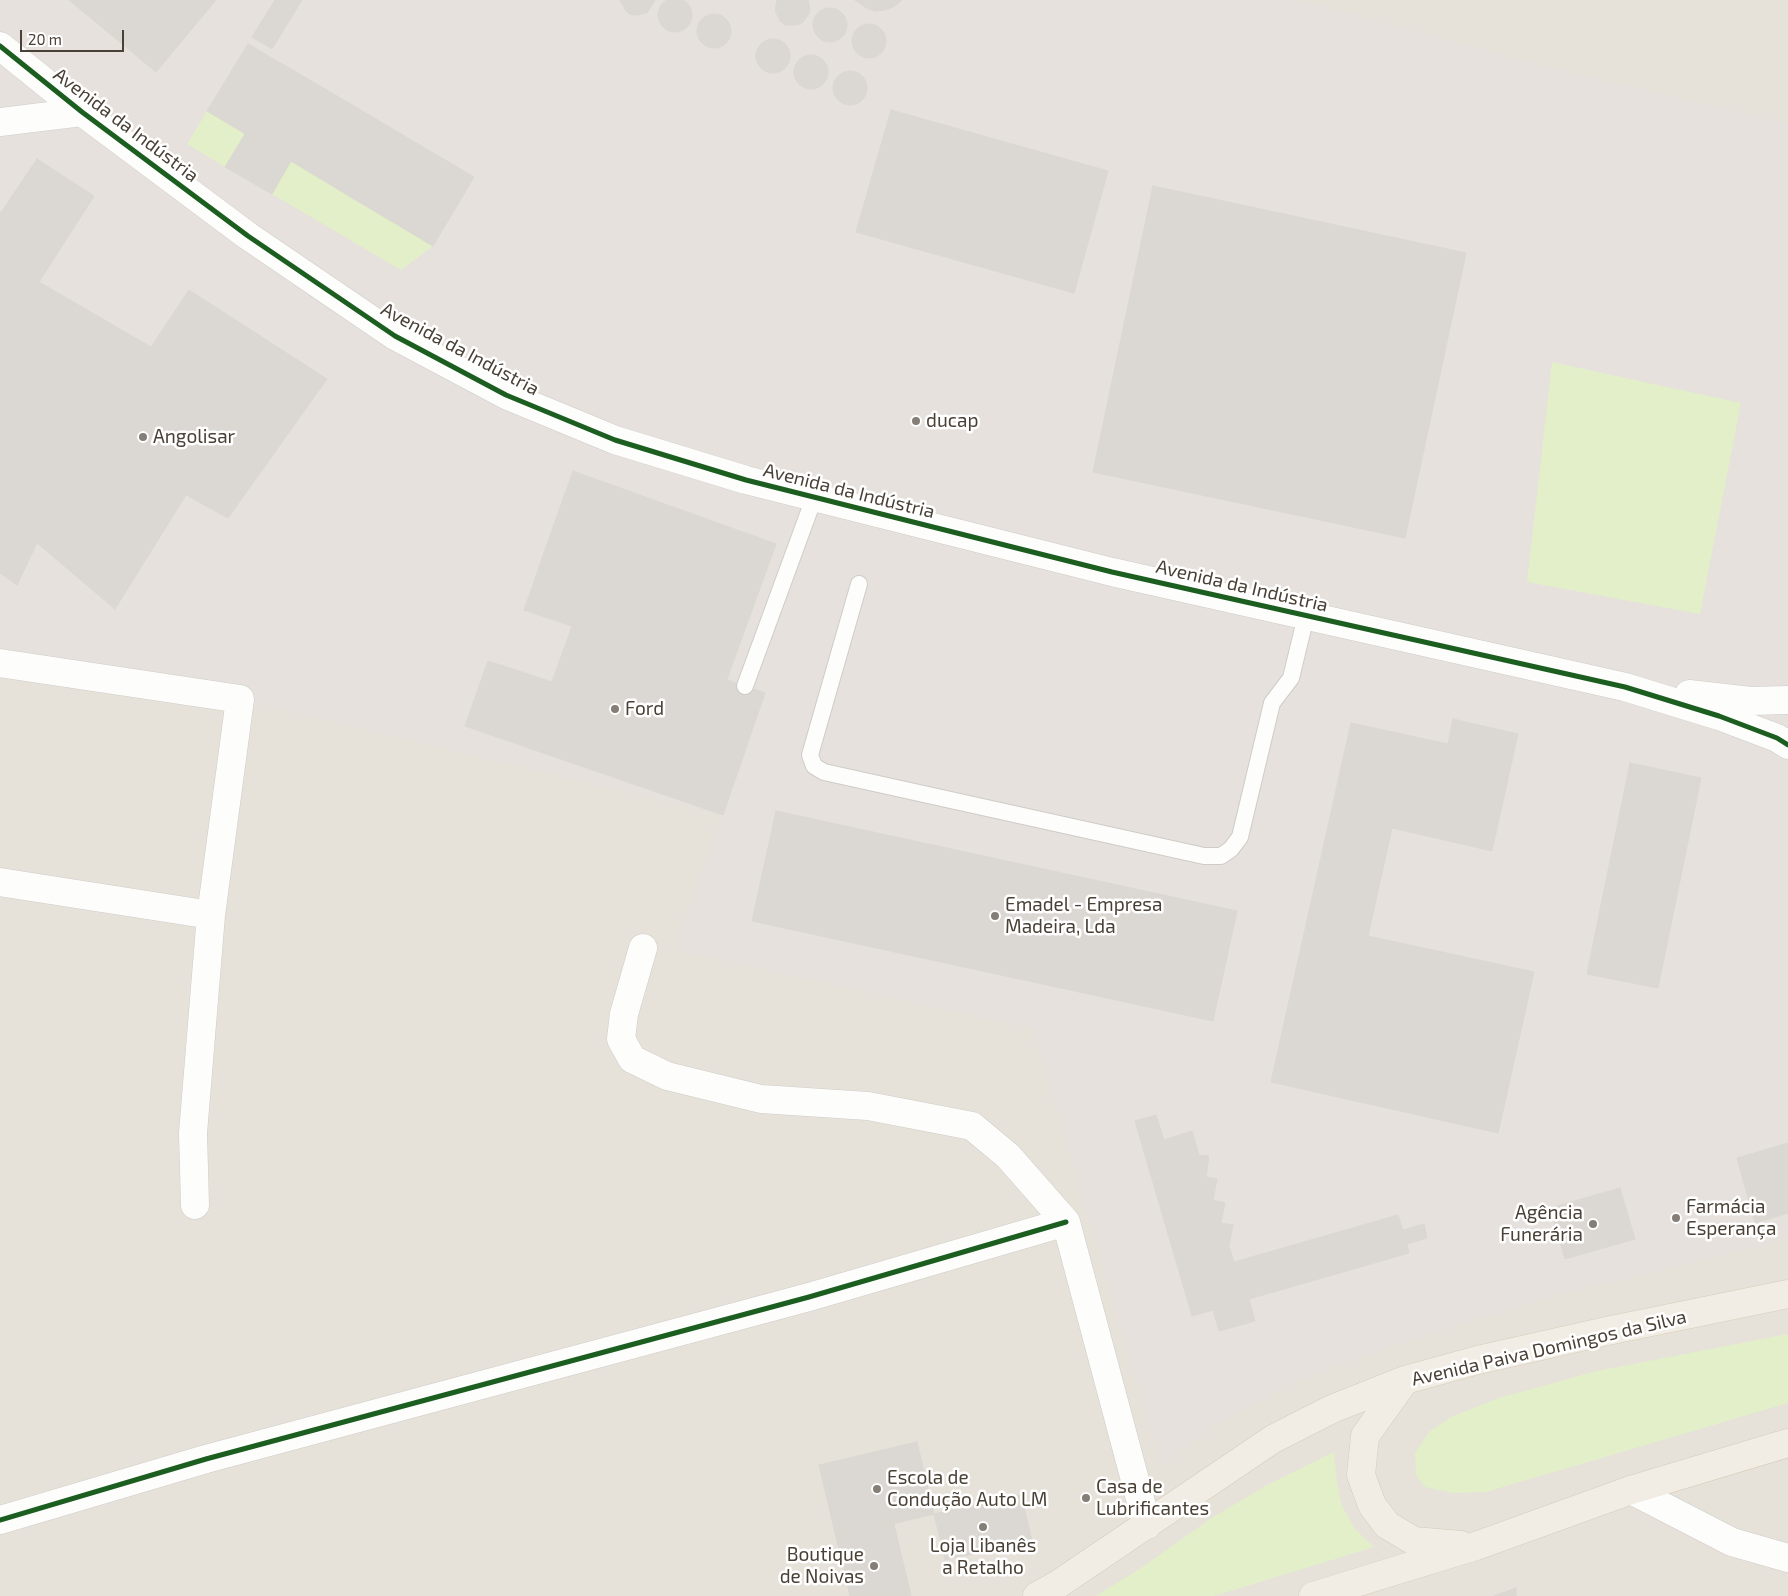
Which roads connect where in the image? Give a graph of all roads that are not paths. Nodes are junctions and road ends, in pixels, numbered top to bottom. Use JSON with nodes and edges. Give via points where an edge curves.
{"nodes":[{"id":1,"x":0,"y":46,"type":"edge"},
{"id":2,"x":82,"y":112,"type":"junction"},
{"id":3,"x":0,"y":122,"type":"edge"},
{"id":4,"x":814,"y":498,"type":"junction"},
{"id":5,"x":859,"y":584,"type":"dead end"},
{"id":6,"x":1306,"y":616,"type":"junction"},
{"id":7,"x":0,"y":663,"type":"edge"},
{"id":8,"x":745,"y":686,"type":"dead end"},
{"id":9,"x":1625,"y":687,"type":"junction"},
{"id":10,"x":1788,"y":700,"type":"edge"},
{"id":11,"x":1788,"y":745,"type":"edge"},
{"id":12,"x":0,"y":882,"type":"edge"},
{"id":13,"x":211,"y":915,"type":"junction"},
{"id":14,"x":643,"y":948,"type":"dead end"},
{"id":15,"x":195,"y":1205,"type":"dead end"},
{"id":16,"x":1066,"y":1222,"type":"junction"},
{"id":17,"x":1788,"y":1294,"type":"edge"},
{"id":18,"x":1405,"y":1380,"type":"junction"},
{"id":19,"x":1788,"y":1443,"type":"edge"},
{"id":20,"x":1630,"y":1490,"type":"junction"},
{"id":21,"x":0,"y":1520,"type":"edge"},
{"id":22,"x":1147,"y":1525,"type":"junction"},
{"id":23,"x":1476,"y":1546,"type":"junction"},
{"id":24,"x":1788,"y":1558,"type":"edge"},
{"id":25,"x":1037,"y":1596,"type":"edge"},
{"id":26,"x":1313,"y":1596,"type":"edge"}],
"edges":[{"from":1,"to":2,"type":"street","name":"Avenida da Indústria"},
{"from":2,"to":3,"type":"street"},
{"from":2,"to":4,"type":"street","name":"Avenida da Indústria","via":[[248,236],[395,336],[506,395],[615,440]]},
{"from":4,"to":6,"type":"street","name":"Avenida da Indústria"},
{"from":4,"to":8,"type":"lane"},
{"from":5,"to":6,"type":"lane","via":[[810,755],[814,766],[824,772],[1204,856],[1221,856],[1232,849],[1240,836],[1272,703],[1291,678]]},
{"from":6,"to":9,"type":"street","name":"Avenida da Indústria"},
{"from":7,"to":13,"type":"street","via":[[240,699]]},
{"from":9,"to":10,"type":"street","name":"Avenida da Indústria","via":[[1751,701]]},
{"from":9,"to":11,"type":"street","name":"Avenida da Indústria","via":[[1719,716]]},
{"from":12,"to":13,"type":"street"},
{"from":13,"to":15,"type":"street","via":[[193,1133]]},
{"from":14,"to":16,"type":"street","via":[[624,1014],[621,1039],[632,1059],[666,1076],[761,1099],[868,1106],[972,1126],[1008,1156]]},
{"from":16,"to":21,"type":"street","via":[[809,1298],[206,1459]]},
{"from":16,"to":22,"type":"street"},
{"from":17,"to":18,"type":"main road","name":"Avenida Paiva Domingos da Silva","via":[[1607,1331]]},
{"from":18,"to":22,"type":"main road","name":"Avenida Paiva Domingos da Silva","via":[[1332,1409],[1274,1439]]},
{"from":18,"to":23,"type":"main road","via":[[1364,1436],[1361,1475],[1372,1504],[1387,1525],[1414,1541]]},
{"from":19,"to":20,"type":"main road"},
{"from":20,"to":23,"type":"main road"},
{"from":20,"to":24,"type":"street","via":[[1732,1542]]},
{"from":22,"to":25,"type":"main road","name":"Avenida Paiva Domingos da Silva"},
{"from":23,"to":26,"type":"main road"}]}
